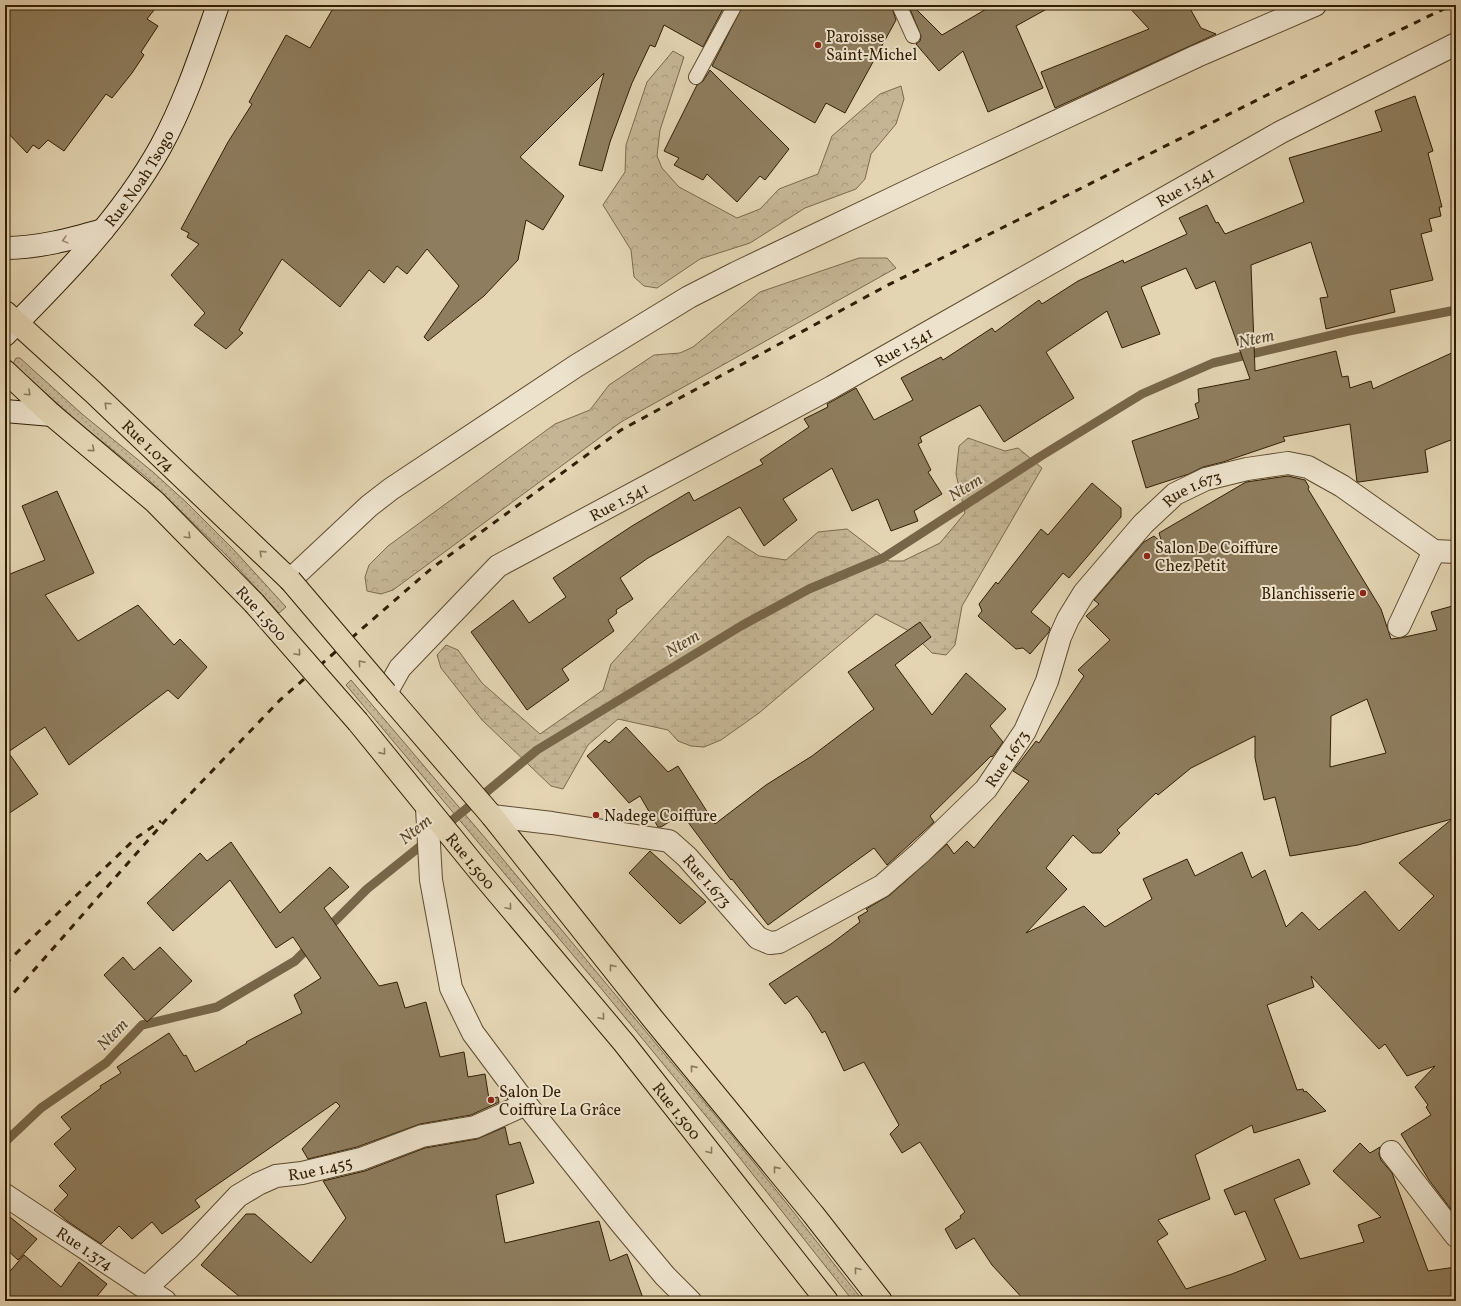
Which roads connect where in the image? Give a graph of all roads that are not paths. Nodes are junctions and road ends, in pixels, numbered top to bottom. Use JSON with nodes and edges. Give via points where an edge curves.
{"nodes":[{"id":1,"x":218,"y":5,"type":"edge"},
{"id":2,"x":735,"y":5,"type":"edge"},
{"id":3,"x":899,"y":5,"type":"edge"},
{"id":4,"x":1315,"y":5,"type":"edge"},
{"id":5,"x":913,"y":36,"type":"dead end"},
{"id":6,"x":1456,"y":44,"type":"edge"},
{"id":7,"x":696,"y":77,"type":"dead end"},
{"id":8,"x":103,"y":230,"type":"junction"},
{"id":9,"x":5,"y":248,"type":"edge"},
{"id":10,"x":9,"y":324,"type":"edge"},
{"id":11,"x":5,"y":371,"type":"edge"},
{"id":12,"x":5,"y":411,"type":"edge"},
{"id":13,"x":52,"y":415,"type":"junction"},
{"id":14,"x":1434,"y":551,"type":"junction"},
{"id":15,"x":1456,"y":552,"type":"edge"},
{"id":16,"x":290,"y":580,"type":"junction"},
{"id":17,"x":1399,"y":626,"type":"dead end"},
{"id":18,"x":386,"y":693,"type":"junction"},
{"id":19,"x":427,"y":808,"type":"junction"},
{"id":20,"x":492,"y":816,"type":"junction"},
{"id":21,"x":526,"y":1104,"type":"junction"},
{"id":22,"x":1391,"y":1152,"type":"dead end"},
{"id":23,"x":5,"y":1195,"type":"edge"},
{"id":24,"x":1456,"y":1236,"type":"edge"},
{"id":25,"x":146,"y":1288,"type":"junction"},
{"id":26,"x":165,"y":1301,"type":"edge"},
{"id":27,"x":690,"y":1301,"type":"edge"},
{"id":28,"x":827,"y":1301,"type":"edge"},
{"id":29,"x":881,"y":1301,"type":"edge"}],
"edges":[{"from":1,"to":8,"type":"street","name":"Rue Noah Tsogo","via":[[190,84],[161,146]]},
{"from":2,"to":7,"type":"lane"},
{"from":3,"to":5,"type":"lane"},
{"from":4,"to":16,"type":"street","via":[[1197,56],[689,297],[576,366],[391,489]]},
{"from":6,"to":18,"type":"street","name":"Rue 1.541","via":[[1281,132],[832,387],[498,566],[400,668]]},
{"from":8,"to":9,"type":"street","one_way":true,"via":[[49,244]]},
{"from":8,"to":10,"type":"street","name":"Rue Noah Tsogo"},
{"from":16,"to":10,"type":"main road","name":"Rue 1.074","one_way":true,"via":[[93,392]]},
{"from":11,"to":13,"type":"main road","one_way":true},
{"from":12,"to":13,"type":"street"},
{"from":13,"to":19,"type":"main road","name":"Rue 1.500","one_way":true,"bridge":true,"via":[[155,502],[254,603],[358,722]]},
{"from":14,"to":15,"type":"street"},
{"from":14,"to":17,"type":"street"},
{"from":14,"to":20,"type":"street","name":"Rue 1.673","via":[[1342,486],[1308,467],[1288,463],[1247,469],[1206,479],[1175,494],[1143,524],[1084,593],[1060,637],[1047,681],[1025,731],[986,790],[882,886],[779,942],[770,943],[758,938],[687,857],[669,841]]},
{"from":18,"to":16,"type":"main road","name":"Rue 1.074","one_way":true,"bridge":true},
{"from":18,"to":20,"type":"main road"},
{"from":19,"to":21,"type":"street","via":[[431,880],[451,988],[473,1033]]},
{"from":19,"to":28,"type":"main road","name":"Rue 1.500","one_way":true,"via":[[624,1044]]},
{"from":29,"to":20,"type":"main road","one_way":true,"via":[[813,1214],[653,1020]]},
{"from":21,"to":25,"type":"street","name":"Rue 1.455","via":[[476,1127],[422,1136],[360,1159],[302,1173],[276,1176],[258,1184],[238,1196],[188,1249]]},
{"from":21,"to":27,"type":"street","via":[[645,1252]]},
{"from":22,"to":24,"type":"street"},
{"from":23,"to":25,"type":"street","name":"Rue 1.374"},
{"from":25,"to":26,"type":"street","name":"Rue 1.374"}]}
